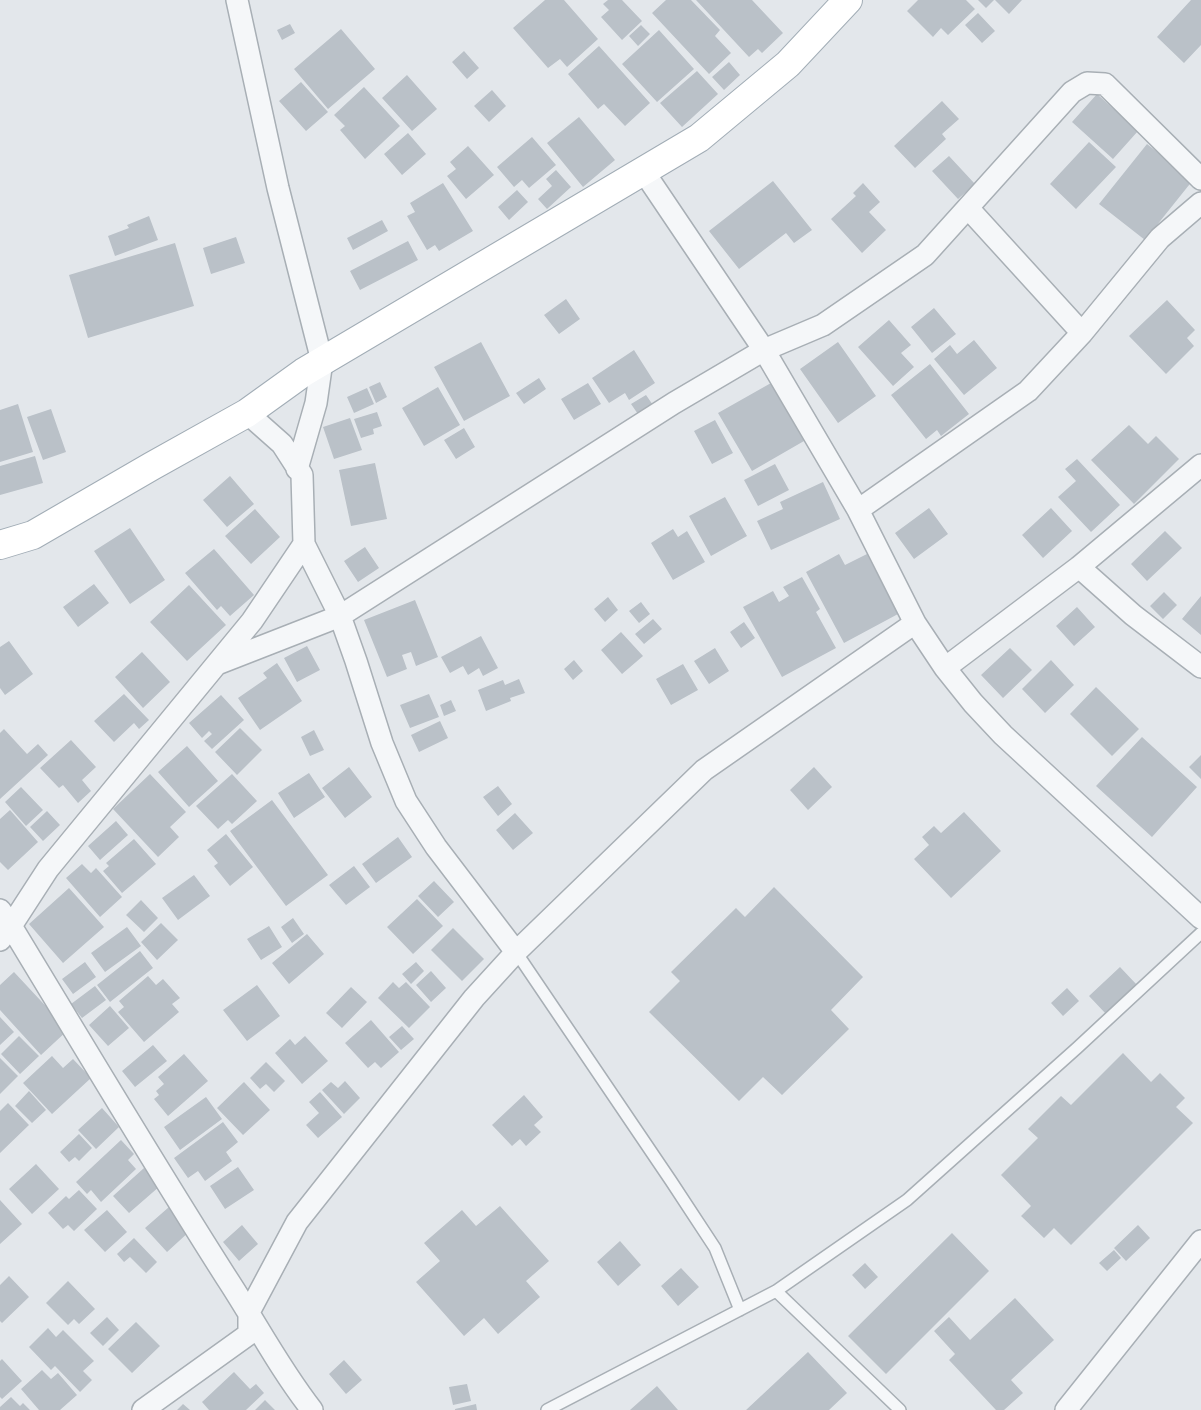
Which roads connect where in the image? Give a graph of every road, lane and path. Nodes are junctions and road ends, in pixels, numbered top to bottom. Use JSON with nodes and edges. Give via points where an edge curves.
{"nodes":[{"id":1,"x":236,"y":0,"type":"edge"},
{"id":2,"x":848,"y":0,"type":"edge"},
{"id":3,"x":644,"y":172,"type":"junction"},
{"id":4,"x":1201,"y":179,"type":"edge"},
{"id":5,"x":1201,"y":203,"type":"edge"},
{"id":6,"x":968,"y":208,"type":"junction"},
{"id":7,"x":1082,"y":333,"type":"junction"},
{"id":8,"x":764,"y":350,"type":"junction"},
{"id":9,"x":322,"y":361,"type":"junction"},
{"id":10,"x":247,"y":413,"type":"junction"},
{"id":11,"x":1201,"y":465,"type":"edge"},
{"id":12,"x":297,"y":469,"type":"junction"},
{"id":13,"x":858,"y":510,"type":"junction"},
{"id":14,"x":304,"y":544,"type":"junction"},
{"id":15,"x":0,"y":545,"type":"edge"},
{"id":16,"x":1079,"y":567,"type":"junction"},
{"id":17,"x":340,"y":616,"type":"junction"},
{"id":18,"x":915,"y":623,"type":"junction"},
{"id":19,"x":217,"y":664,"type":"junction"},
{"id":20,"x":1201,"y":667,"type":"edge"},
{"id":21,"x":945,"y":668,"type":"junction"},
{"id":22,"x":1201,"y":918,"type":"edge"},
{"id":23,"x":4,"y":925,"type":"edge"},
{"id":24,"x":1201,"y":933,"type":"edge"},
{"id":25,"x":516,"y":952,"type":"junction"},
{"id":26,"x":1201,"y":1241,"type":"edge"},
{"id":27,"x":776,"y":1291,"type":"junction"},
{"id":28,"x":740,"y":1310,"type":"junction"},
{"id":29,"x":249,"y":1312,"type":"junction"},
{"id":30,"x":143,"y":1410,"type":"edge"},
{"id":31,"x":312,"y":1410,"type":"edge"},
{"id":32,"x":547,"y":1410,"type":"edge"},
{"id":33,"x":900,"y":1410,"type":"edge"},
{"id":34,"x":1066,"y":1410,"type":"edge"}],
"edges":[{"from":1,"to":9,"type":"street","via":[[278,188]]},
{"from":2,"to":3,"type":"main road","via":[[781,70],[699,138]]},
{"from":3,"to":8,"type":"street"},
{"from":3,"to":9,"type":"main road"},
{"from":4,"to":6,"type":"street","via":[[1105,84],[1086,83],[1072,92]]},
{"from":5,"to":7,"type":"street","via":[[1160,238]]},
{"from":6,"to":7,"type":"street"},
{"from":6,"to":8,"type":"street","via":[[925,255],[823,325]]},
{"from":7,"to":13,"type":"street","via":[[1028,391]]},
{"from":8,"to":13,"type":"street"},
{"from":8,"to":17,"type":"street","via":[[674,403]]},
{"from":9,"to":10,"type":"main road"},
{"from":9,"to":12,"type":"street","via":[[316,403]]},
{"from":10,"to":12,"type":"street","via":[[282,444]]},
{"from":10,"to":15,"type":"main road","via":[[33,535]]},
{"from":11,"to":16,"type":"street"},
{"from":12,"to":14,"type":"street","via":[[302,475]]},
{"from":13,"to":18,"type":"street"},
{"from":14,"to":17,"type":"street"},
{"from":14,"to":19,"type":"street","via":[[252,620]]},
{"from":16,"to":20,"type":"street","via":[[1133,615]]},
{"from":16,"to":21,"type":"street"},
{"from":17,"to":19,"type":"street"},
{"from":17,"to":25,"type":"street","via":[[382,743],[406,801],[436,847]]},
{"from":18,"to":21,"type":"street"},
{"from":18,"to":25,"type":"street","via":[[704,770]]},
{"from":19,"to":23,"type":"street"},
{"from":21,"to":22,"type":"street","via":[[1003,735]]},
{"from":23,"to":29,"type":"street"},
{"from":24,"to":27,"type":"lane","via":[[907,1200]]},
{"from":25,"to":28,"type":"lane","via":[[715,1248]]},
{"from":25,"to":29,"type":"street","via":[[474,998],[296,1222]]},
{"from":26,"to":34,"type":"street"},
{"from":27,"to":28,"type":"lane"},
{"from":27,"to":33,"type":"lane"},
{"from":28,"to":32,"type":"lane"},
{"from":29,"to":30,"type":"street","via":[[248,1334]]},
{"from":29,"to":31,"type":"street","via":[[277,1361]]}]}
